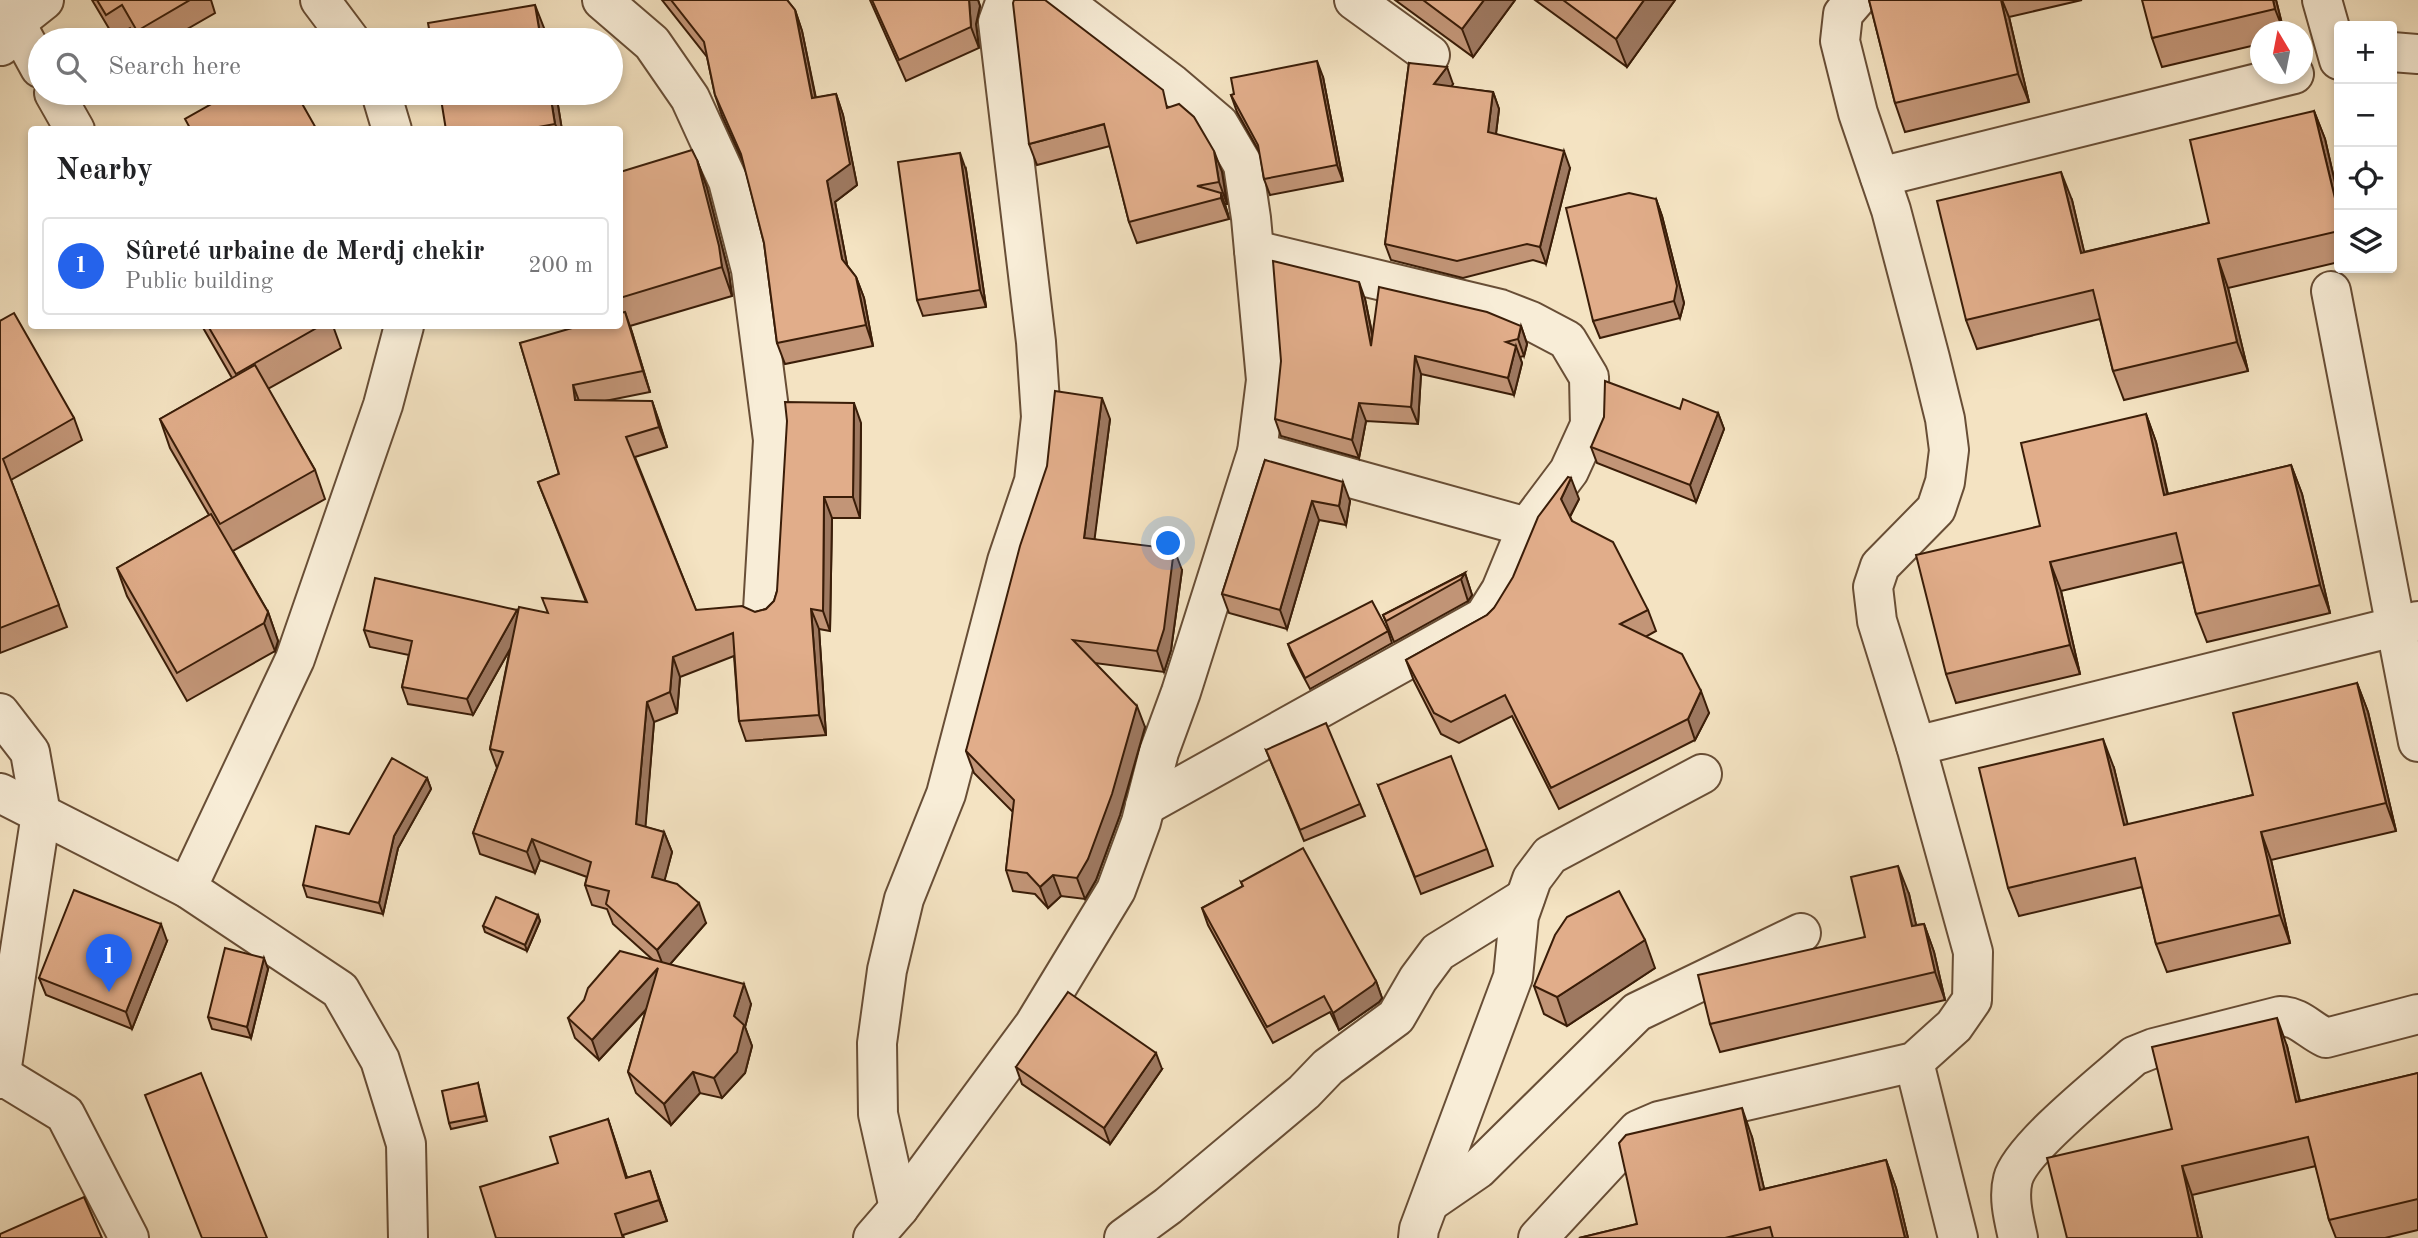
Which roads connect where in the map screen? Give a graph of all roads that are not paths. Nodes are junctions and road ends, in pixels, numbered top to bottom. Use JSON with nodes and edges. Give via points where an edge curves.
{"nodes":[{"id":1,"x":602,"y":0,"type":"edge"},
{"id":2,"x":1006,"y":0,"type":"edge"},
{"id":3,"x":1061,"y":0,"type":"edge"},
{"id":4,"x":1354,"y":0,"type":"edge"},
{"id":5,"x":1855,"y":0,"type":"edge"},
{"id":6,"x":2322,"y":0,"type":"edge"},
{"id":7,"x":323,"y":1,"type":"edge"},
{"id":8,"x":15,"y":18,"type":"edge"},
{"id":9,"x":342,"y":28,"type":"edge"},
{"id":10,"x":2334,"y":43,"type":"edge"},
{"id":11,"x":28,"y":44,"type":"edge"},
{"id":12,"x":2397,"y":52,"type":"edge"},
{"id":13,"x":2418,"y":54,"type":"edge"},
{"id":14,"x":1430,"y":55,"type":"dead end"},
{"id":15,"x":2334,"y":62,"type":"edge"},
{"id":16,"x":2313,"y":68,"type":"edge"},
{"id":17,"x":2254,"y":84,"type":"edge"},
{"id":18,"x":61,"y":105,"type":"edge"},
{"id":19,"x":385,"y":105,"type":"edge"},
{"id":20,"x":73,"y":126,"type":"edge"},
{"id":21,"x":391,"y":126,"type":"edge"},
{"id":22,"x":1880,"y":177,"type":"junction"},
{"id":23,"x":1254,"y":250,"type":"junction"},
{"id":24,"x":2331,"y":291,"type":"dead end"},
{"id":25,"x":403,"y":329,"type":"edge"},
{"id":26,"x":1257,"y":452,"type":"junction"},
{"id":27,"x":1527,"y":527,"type":"junction"},
{"id":28,"x":764,"y":610,"type":"edge"},
{"id":29,"x":2407,"y":624,"type":"edge"},
{"id":30,"x":0,"y":713,"type":"edge"},
{"id":31,"x":2418,"y":742,"type":"edge"},
{"id":32,"x":1916,"y":746,"type":"junction"},
{"id":33,"x":1702,"y":774,"type":"dead end"},
{"id":34,"x":0,"y":793,"type":"edge"},
{"id":35,"x":1145,"y":806,"type":"junction"},
{"id":36,"x":41,"y":814,"type":"junction"},
{"id":37,"x":187,"y":888,"type":"junction"},
{"id":38,"x":1525,"y":898,"type":"junction"},
{"id":39,"x":1801,"y":933,"type":"dead end"},
{"id":40,"x":2418,"y":1014,"type":"edge"},
{"id":41,"x":1914,"y":1062,"type":"junction"},
{"id":42,"x":1,"y":1077,"type":"edge"},
{"id":43,"x":1430,"y":1202,"type":"junction"},
{"id":44,"x":899,"y":1208,"type":"junction"},
{"id":45,"x":129,"y":1238,"type":"edge"},
{"id":46,"x":408,"y":1238,"type":"edge"},
{"id":47,"x":873,"y":1238,"type":"edge"},
{"id":48,"x":1124,"y":1238,"type":"edge"},
{"id":49,"x":1418,"y":1238,"type":"edge"},
{"id":50,"x":1538,"y":1238,"type":"edge"},
{"id":51,"x":1958,"y":1238,"type":"edge"},
{"id":52,"x":2018,"y":1238,"type":"edge"}],
"edges":[{"from":1,"to":28,"type":"street","via":[[652,43],[690,98],[728,181],[751,270],[772,440]]},
{"from":2,"to":44,"type":"street","via":[[998,22],[1037,342],[1041,417],[1034,481],[1006,561],[946,794],[904,899],[887,970],[877,1043],[878,1114]]},
{"from":3,"to":23,"type":"street","via":[[1219,124],[1243,164]]},
{"from":4,"to":14,"type":"street"},
{"from":5,"to":22,"type":"street","via":[[1843,14],[1840,41]]},
{"from":6,"to":10,"type":"street"},
{"from":7,"to":9,"type":"street"},
{"from":8,"to":11,"type":"street"},
{"from":12,"to":13,"type":"street"},
{"from":15,"to":16,"type":"street"},
{"from":17,"to":22,"type":"street"},
{"from":18,"to":20,"type":"street"},
{"from":19,"to":21,"type":"street"},
{"from":22,"to":32,"type":"street","via":[[1930,358],[1949,450],[1936,509],[1880,566],[1873,587],[1877,621]]},
{"from":23,"to":26,"type":"street","via":[[1266,380]]},
{"from":23,"to":27,"type":"street","via":[[1500,309],[1567,340],[1590,377],[1590,425],[1569,471]]},
{"from":24,"to":29,"type":"street"},
{"from":25,"to":37,"type":"street","via":[[383,405],[295,659]]},
{"from":26,"to":27,"type":"street"},
{"from":26,"to":35,"type":"street"},
{"from":27,"to":35,"type":"street","via":[[1502,590],[1484,617]]},
{"from":29,"to":31,"type":"street"},
{"from":29,"to":32,"type":"street"},
{"from":30,"to":36,"type":"street","via":[[30,752]]},
{"from":32,"to":41,"type":"street","via":[[1973,952],[1972,1000],[1954,1026]]},
{"from":33,"to":38,"type":"street","via":[[1550,855]]},
{"from":34,"to":36,"type":"street"},
{"from":35,"to":44,"type":"street","via":[[1116,890],[1034,1025]]},
{"from":36,"to":37,"type":"street"},
{"from":36,"to":42,"type":"street"},
{"from":37,"to":46,"type":"street","via":[[340,990],[380,1060],[406,1144]]},
{"from":38,"to":43,"type":"street","via":[[1513,977]]},
{"from":38,"to":48,"type":"street","via":[[1438,952],[1396,1017],[1328,1067],[1168,1206]]},
{"from":39,"to":43,"type":"street","via":[[1636,1012],[1478,1169]]},
{"from":40,"to":52,"type":"street","via":[[2326,1038],[2292,1016],[2280,1016],[2134,1056],[2029,1150],[2012,1179]]},
{"from":41,"to":50,"type":"street","via":[[1659,1121],[1638,1130]]},
{"from":41,"to":51,"type":"street"},
{"from":42,"to":45,"type":"street","via":[[65,1114]]},
{"from":43,"to":49,"type":"street"},
{"from":44,"to":47,"type":"street"}]}
